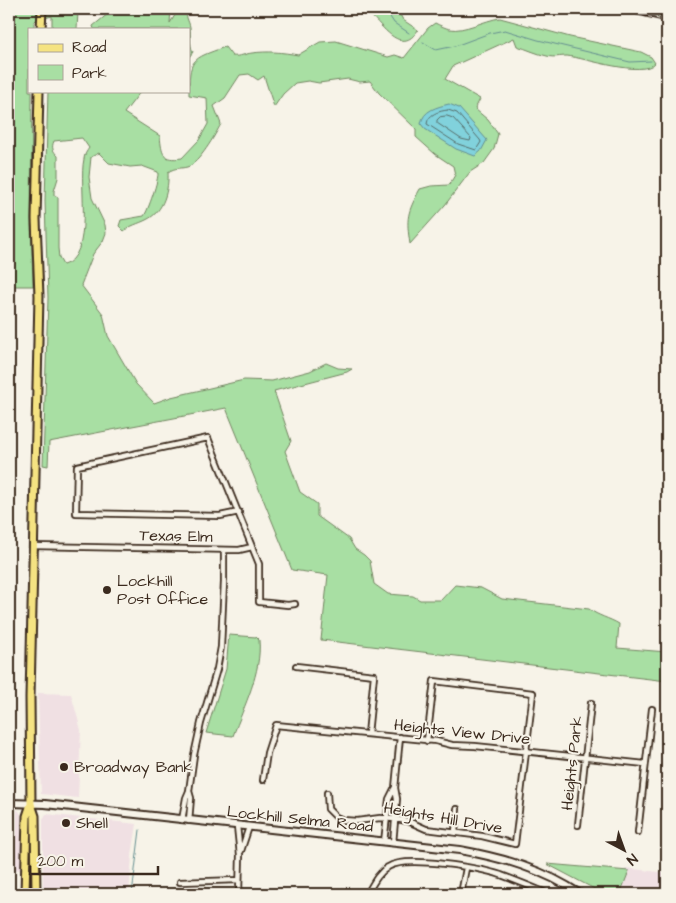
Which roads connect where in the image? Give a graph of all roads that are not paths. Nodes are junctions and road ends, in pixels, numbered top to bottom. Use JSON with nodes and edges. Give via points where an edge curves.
{"nodes":[{"id":1,"x":42,"y":12,"type":"edge"},
{"id":2,"x":41,"y":28,"type":"edge"},
{"id":3,"x":39,"y":92,"type":"edge"},
{"id":4,"x":239,"y":512,"type":"junction"},
{"id":5,"x":33,"y":546,"type":"junction"},
{"id":6,"x":252,"y":547,"type":"junction"},
{"id":7,"x":224,"y":550,"type":"junction"},
{"id":8,"x":295,"y":604,"type":"dead end"},
{"id":9,"x":296,"y":666,"type":"dead end"},
{"id":10,"x":591,"y":703,"type":"dead end"},
{"id":11,"x":652,"y":709,"type":"dead end"},
{"id":12,"x":368,"y":734,"type":"junction"},
{"id":13,"x":400,"y":737,"type":"junction"},
{"id":14,"x":427,"y":741,"type":"junction"},
{"id":15,"x":526,"y":752,"type":"junction"},
{"id":16,"x":586,"y":757,"type":"junction"},
{"id":17,"x":645,"y":764,"type":"junction"},
{"id":18,"x":263,"y":780,"type":"dead end"},
{"id":19,"x":395,"y":788,"type":"junction"},
{"id":20,"x":326,"y":793,"type":"dead end"},
{"id":21,"x":9,"y":803,"type":"edge"},
{"id":22,"x":31,"y":804,"type":"junction"},
{"id":23,"x":457,"y":809,"type":"dead end"},
{"id":24,"x":387,"y":818,"type":"junction"},
{"id":25,"x":395,"y":819,"type":"junction"},
{"id":26,"x":186,"y":820,"type":"junction"},
{"id":27,"x":237,"y":826,"type":"junction"},
{"id":28,"x":578,"y":826,"type":"dead end"},
{"id":29,"x":249,"y":827,"type":"junction"},
{"id":30,"x":455,"y":832,"type":"junction"},
{"id":31,"x":638,"y":832,"type":"dead end"},
{"id":32,"x":384,"y":842,"type":"junction"},
{"id":33,"x":393,"y":843,"type":"junction"},
{"id":34,"x":240,"y":855,"type":"junction"},
{"id":35,"x":466,"y":868,"type":"junction"},
{"id":36,"x":238,"y":880,"type":"junction"},
{"id":37,"x":180,"y":882,"type":"dead end"},
{"id":38,"x":25,"y":894,"type":"edge"},
{"id":39,"x":36,"y":894,"type":"edge"},
{"id":40,"x":239,"y":894,"type":"edge"},
{"id":41,"x":367,"y":894,"type":"edge"},
{"id":42,"x":461,"y":894,"type":"edge"},
{"id":43,"x":548,"y":894,"type":"edge"},
{"id":44,"x":580,"y":894,"type":"edge"}],
"edges":[{"from":1,"to":2,"type":"main road"},
{"from":3,"to":5,"type":"main road","via":[[36,219],[39,296]]},
{"from":4,"to":4,"type":"street","via":[[208,438],[77,466],[76,513],[220,516]]},
{"from":4,"to":6,"type":"street"},
{"from":5,"to":7,"type":"street","name":"Texas Elm"},
{"from":5,"to":22,"type":"main road"},
{"from":6,"to":7,"type":"street"},
{"from":6,"to":8,"type":"street","via":[[259,564],[259,602]]},
{"from":7,"to":26,"type":"street","name":"Texas Elm","via":[[221,648],[194,755],[186,798]]},
{"from":9,"to":12,"type":"street","via":[[374,674]]},
{"from":10,"to":16,"type":"street","name":"Heights Park"},
{"from":11,"to":17,"type":"street"},
{"from":12,"to":13,"type":"street","name":"Heights View Drive"},
{"from":12,"to":18,"type":"street","name":"Heights View Drive","via":[[276,725],[266,753]]},
{"from":13,"to":14,"type":"street","name":"Heights View Drive"},
{"from":13,"to":19,"type":"street"},
{"from":14,"to":15,"type":"street","name":"Heights View Drive"},
{"from":14,"to":15,"type":"street","via":[[434,681],[533,693]]},
{"from":15,"to":16,"type":"street","name":"Heights View Drive"},
{"from":15,"to":30,"type":"street","name":"Heights Hill Drive","via":[[515,844]]},
{"from":16,"to":17,"type":"street","name":"Heights View Drive"},
{"from":16,"to":28,"type":"street","name":"Heights Park"},
{"from":17,"to":31,"type":"street"},
{"from":19,"to":24,"type":"street"},
{"from":19,"to":25,"type":"street"},
{"from":20,"to":24,"type":"street","name":"Heights Hill Drive","via":[[328,808],[336,818],[350,821]]},
{"from":21,"to":22,"type":"main road","name":"Lockhill Selma Road"},
{"from":22,"to":26,"type":"main road","name":"Lockhill Selma Road"},
{"from":22,"to":38,"type":"main road","via":[[27,816]]},
{"from":22,"to":39,"type":"main road","via":[[35,816]]},
{"from":23,"to":30,"type":"street"},
{"from":24,"to":25,"type":"street","name":"Heights Hill Drive"},
{"from":24,"to":32,"type":"street"},
{"from":25,"to":30,"type":"street","name":"Heights Hill Drive","via":[[426,829]]},
{"from":25,"to":33,"type":"street"},
{"from":26,"to":27,"type":"main road","name":"Lockhill Selma Road"},
{"from":27,"to":29,"type":"main road","name":"Lockhill Selma Road"},
{"from":27,"to":34,"type":"street"},
{"from":29,"to":32,"type":"main road","name":"Lockhill Selma Road"},
{"from":29,"to":34,"type":"street"},
{"from":32,"to":33,"type":"main road","name":"Lockhill Selma Road"},
{"from":33,"to":44,"type":"main road","name":"Lockhill Selma Road","via":[[490,855],[548,875]]},
{"from":34,"to":36,"type":"street"},
{"from":35,"to":41,"type":"street","via":[[418,862],[395,864],[382,872]]},
{"from":35,"to":42,"type":"street"},
{"from":35,"to":43,"type":"street","via":[[500,875]]},
{"from":36,"to":37,"type":"street"},
{"from":36,"to":40,"type":"street"}]}
